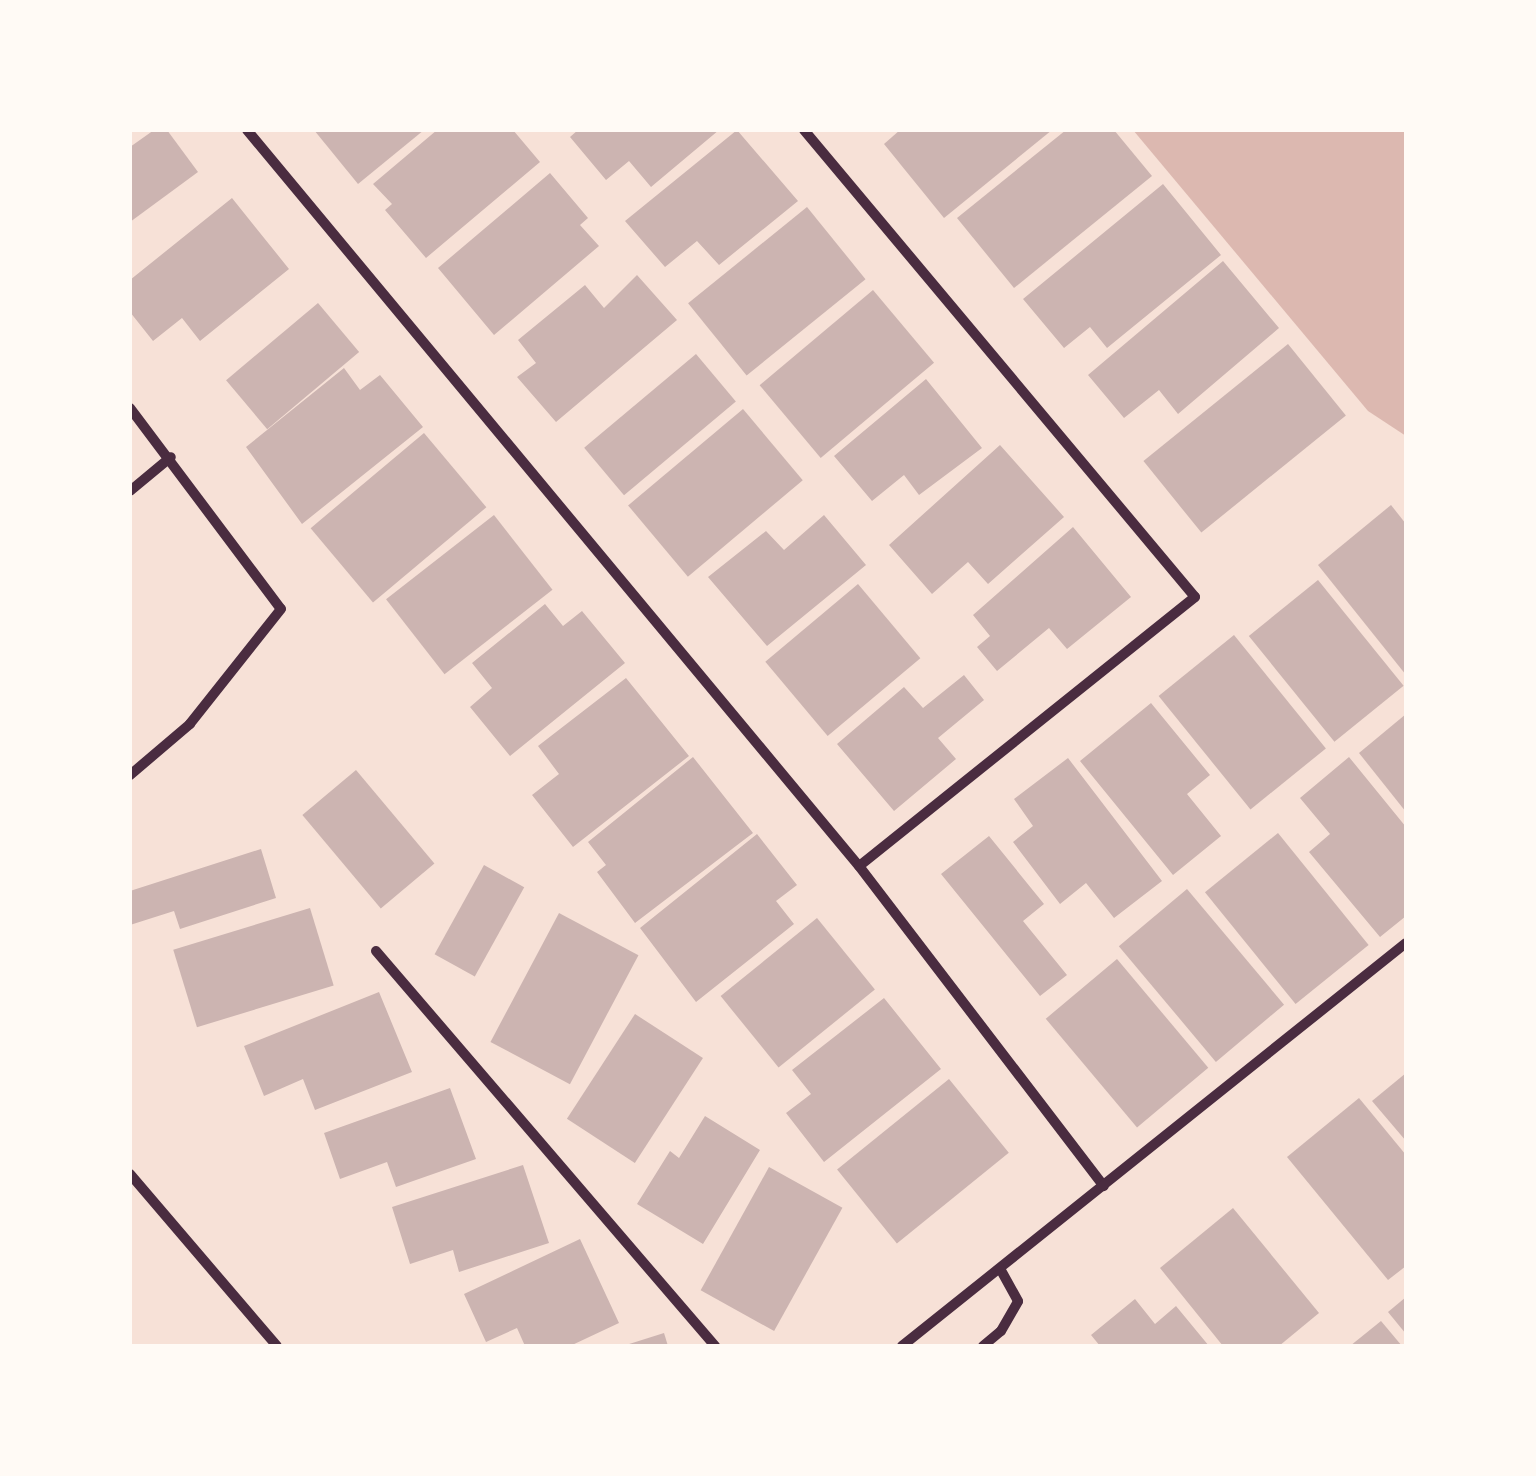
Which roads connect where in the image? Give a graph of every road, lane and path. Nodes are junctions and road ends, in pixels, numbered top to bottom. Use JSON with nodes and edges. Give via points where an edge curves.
{"nodes":[{"id":1,"x":247,"y":130,"type":"edge"},
{"id":2,"x":804,"y":130,"type":"edge"},
{"id":3,"x":130,"y":408,"type":"edge"},
{"id":4,"x":171,"y":457,"type":"junction"},
{"id":5,"x":130,"y":491,"type":"edge"},
{"id":6,"x":130,"y":775,"type":"edge"},
{"id":7,"x":858,"y":866,"type":"junction"},
{"id":8,"x":1406,"y":943,"type":"edge"},
{"id":9,"x":376,"y":951,"type":"dead end"},
{"id":10,"x":130,"y":1174,"type":"edge"},
{"id":11,"x":1104,"y":1186,"type":"junction"},
{"id":12,"x":1000,"y":1269,"type":"junction"},
{"id":13,"x":277,"y":1346,"type":"edge"},
{"id":14,"x":715,"y":1346,"type":"edge"},
{"id":15,"x":902,"y":1346,"type":"edge"},
{"id":16,"x":983,"y":1346,"type":"edge"}],
"edges":[{"from":1,"to":7,"type":"street"},
{"from":2,"to":7,"type":"street","via":[[1195,597]]},
{"from":3,"to":4,"type":"street"},
{"from":4,"to":5,"type":"street"},
{"from":4,"to":6,"type":"street","via":[[282,609],[190,724]]},
{"from":7,"to":11,"type":"street"},
{"from":8,"to":11,"type":"street"},
{"from":9,"to":14,"type":"street"},
{"from":10,"to":13,"type":"street"},
{"from":11,"to":12,"type":"street"},
{"from":12,"to":15,"type":"street"},
{"from":12,"to":16,"type":"street","via":[[1018,1301],[1001,1332]]}]}
